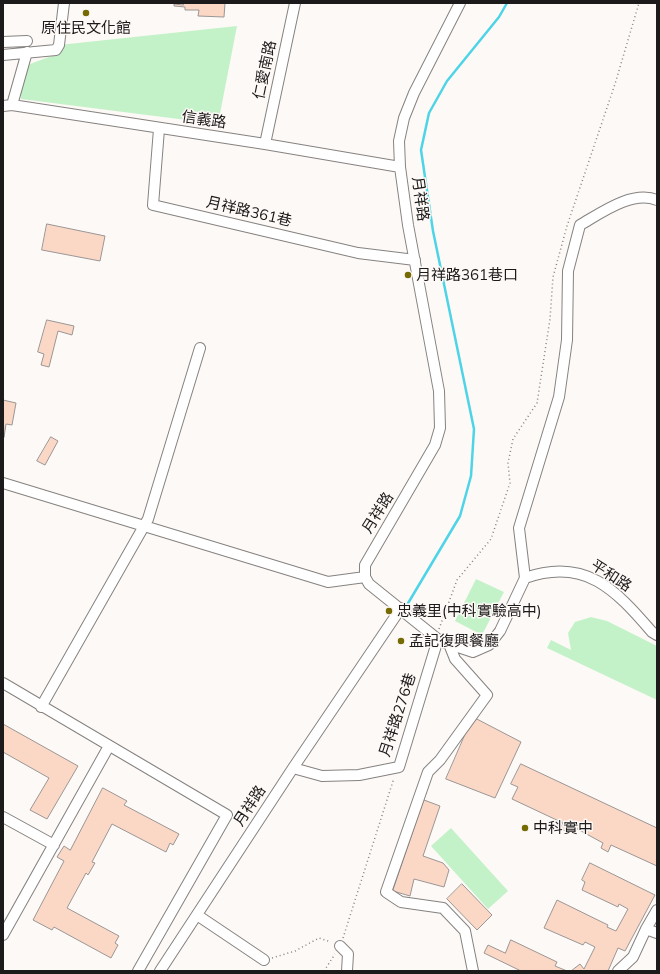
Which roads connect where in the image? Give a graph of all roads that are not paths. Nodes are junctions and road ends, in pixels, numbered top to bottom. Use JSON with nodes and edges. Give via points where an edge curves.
{"nodes":[{"id":1,"x":64,"y":3,"type":"edge"},
{"id":2,"x":295,"y":3,"type":"edge"},
{"id":3,"x":460,"y":3,"type":"edge"},
{"id":4,"x":27,"y":41,"type":"dead end"},
{"id":5,"x":3,"y":42,"type":"edge"},
{"id":6,"x":27,"y":52,"type":"junction"},
{"id":7,"x":3,"y":55,"type":"edge"},
{"id":8,"x":7,"y":105,"type":"edge"},
{"id":9,"x":159,"y":129,"type":"junction"},
{"id":10,"x":265,"y":144,"type":"junction"},
{"id":11,"x":400,"y":167,"type":"junction"},
{"id":12,"x":657,"y":200,"type":"edge"},
{"id":13,"x":415,"y":260,"type":"junction"},
{"id":14,"x":200,"y":348,"type":"dead end"},
{"id":15,"x":3,"y":482,"type":"edge"},
{"id":16,"x":144,"y":525,"type":"junction"},
{"id":17,"x":365,"y":577,"type":"junction"},
{"id":18,"x":525,"y":578,"type":"junction"},
{"id":19,"x":403,"y":610,"type":"junction"},
{"id":20,"x":657,"y":635,"type":"edge"},
{"id":21,"x":438,"y":639,"type":"junction"},
{"id":22,"x":449,"y":644,"type":"junction"},
{"id":23,"x":3,"y":683,"type":"edge"},
{"id":24,"x":41,"y":707,"type":"junction"},
{"id":25,"x":109,"y":746,"type":"junction"},
{"id":26,"x":295,"y":768,"type":"junction"},
{"id":27,"x":3,"y":817,"type":"edge"},
{"id":28,"x":54,"y":845,"type":"junction"},
{"id":29,"x":657,"y":910,"type":"edge"},
{"id":30,"x":197,"y":915,"type":"junction"},
{"id":31,"x":646,"y":929,"type":"junction"},
{"id":32,"x":657,"y":933,"type":"edge"},
{"id":33,"x":3,"y":935,"type":"edge"},
{"id":34,"x":340,"y":946,"type":"road end"},
{"id":35,"x":264,"y":960,"type":"road end"},
{"id":36,"x":138,"y":971,"type":"edge"},
{"id":37,"x":160,"y":971,"type":"edge"},
{"id":38,"x":347,"y":971,"type":"edge"},
{"id":39,"x":473,"y":971,"type":"edge"},
{"id":40,"x":618,"y":971,"type":"edge"}],
"edges":[{"from":1,"to":6,"type":"street","via":[[59,45],[56,50]]},
{"from":2,"to":10,"type":"street","name":"仁愛南路"},
{"from":3,"to":11,"type":"street","name":"月祥路","via":[[404,118],[399,141]]},
{"from":4,"to":5,"type":"street"},
{"from":6,"to":7,"type":"street"},
{"from":6,"to":8,"type":"street"},
{"from":8,"to":9,"type":"street","name":"信義路"},
{"from":9,"to":10,"type":"street","name":"信義路"},
{"from":9,"to":13,"type":"street","name":"月祥路361巷","via":[[153,205],[358,253]]},
{"from":10,"to":11,"type":"street","name":"信義路"},
{"from":11,"to":13,"type":"street","name":"月祥路"},
{"from":12,"to":18,"type":"street","via":[[650,197],[623,202],[580,225],[568,272],[567,340],[559,397],[519,528]]},
{"from":13,"to":17,"type":"street","name":"月祥路","via":[[439,391],[440,428],[435,445],[372,551],[365,565]]},
{"from":14,"to":16,"type":"street","via":[[148,519]]},
{"from":15,"to":16,"type":"street"},
{"from":16,"to":17,"type":"street","via":[[328,582]]},
{"from":16,"to":24,"type":"street"},
{"from":17,"to":19,"type":"street","via":[[369,584]]},
{"from":18,"to":20,"type":"street","name":"平和路","via":[[538,574],[576,572],[590,576],[626,602]]},
{"from":18,"to":22,"type":"street","via":[[500,631],[489,645],[473,652]]},
{"from":19,"to":21,"type":"street"},
{"from":19,"to":26,"type":"street","name":"月祥路"},
{"from":21,"to":22,"type":"street"},
{"from":21,"to":26,"type":"street","name":"月祥路276巷","via":[[398,767],[360,776],[322,776]]},
{"from":22,"to":39,"type":"street","via":[[455,660],[487,695],[440,760],[428,772],[386,892],[401,902],[443,908],[465,931]]},
{"from":23,"to":24,"type":"street"},
{"from":24,"to":25,"type":"street"},
{"from":25,"to":28,"type":"street"},
{"from":25,"to":36,"type":"street","via":[[227,815]]},
{"from":26,"to":30,"type":"street","name":"月祥路"},
{"from":27,"to":28,"type":"street"},
{"from":28,"to":33,"type":"street"},
{"from":29,"to":31,"type":"street"},
{"from":30,"to":35,"type":"street"},
{"from":30,"to":37,"type":"street","name":"月祥路"},
{"from":31,"to":32,"type":"street"},
{"from":31,"to":40,"type":"street","via":[[632,957]]},
{"from":34,"to":38,"type":"street","via":[[348,954]]}]}
